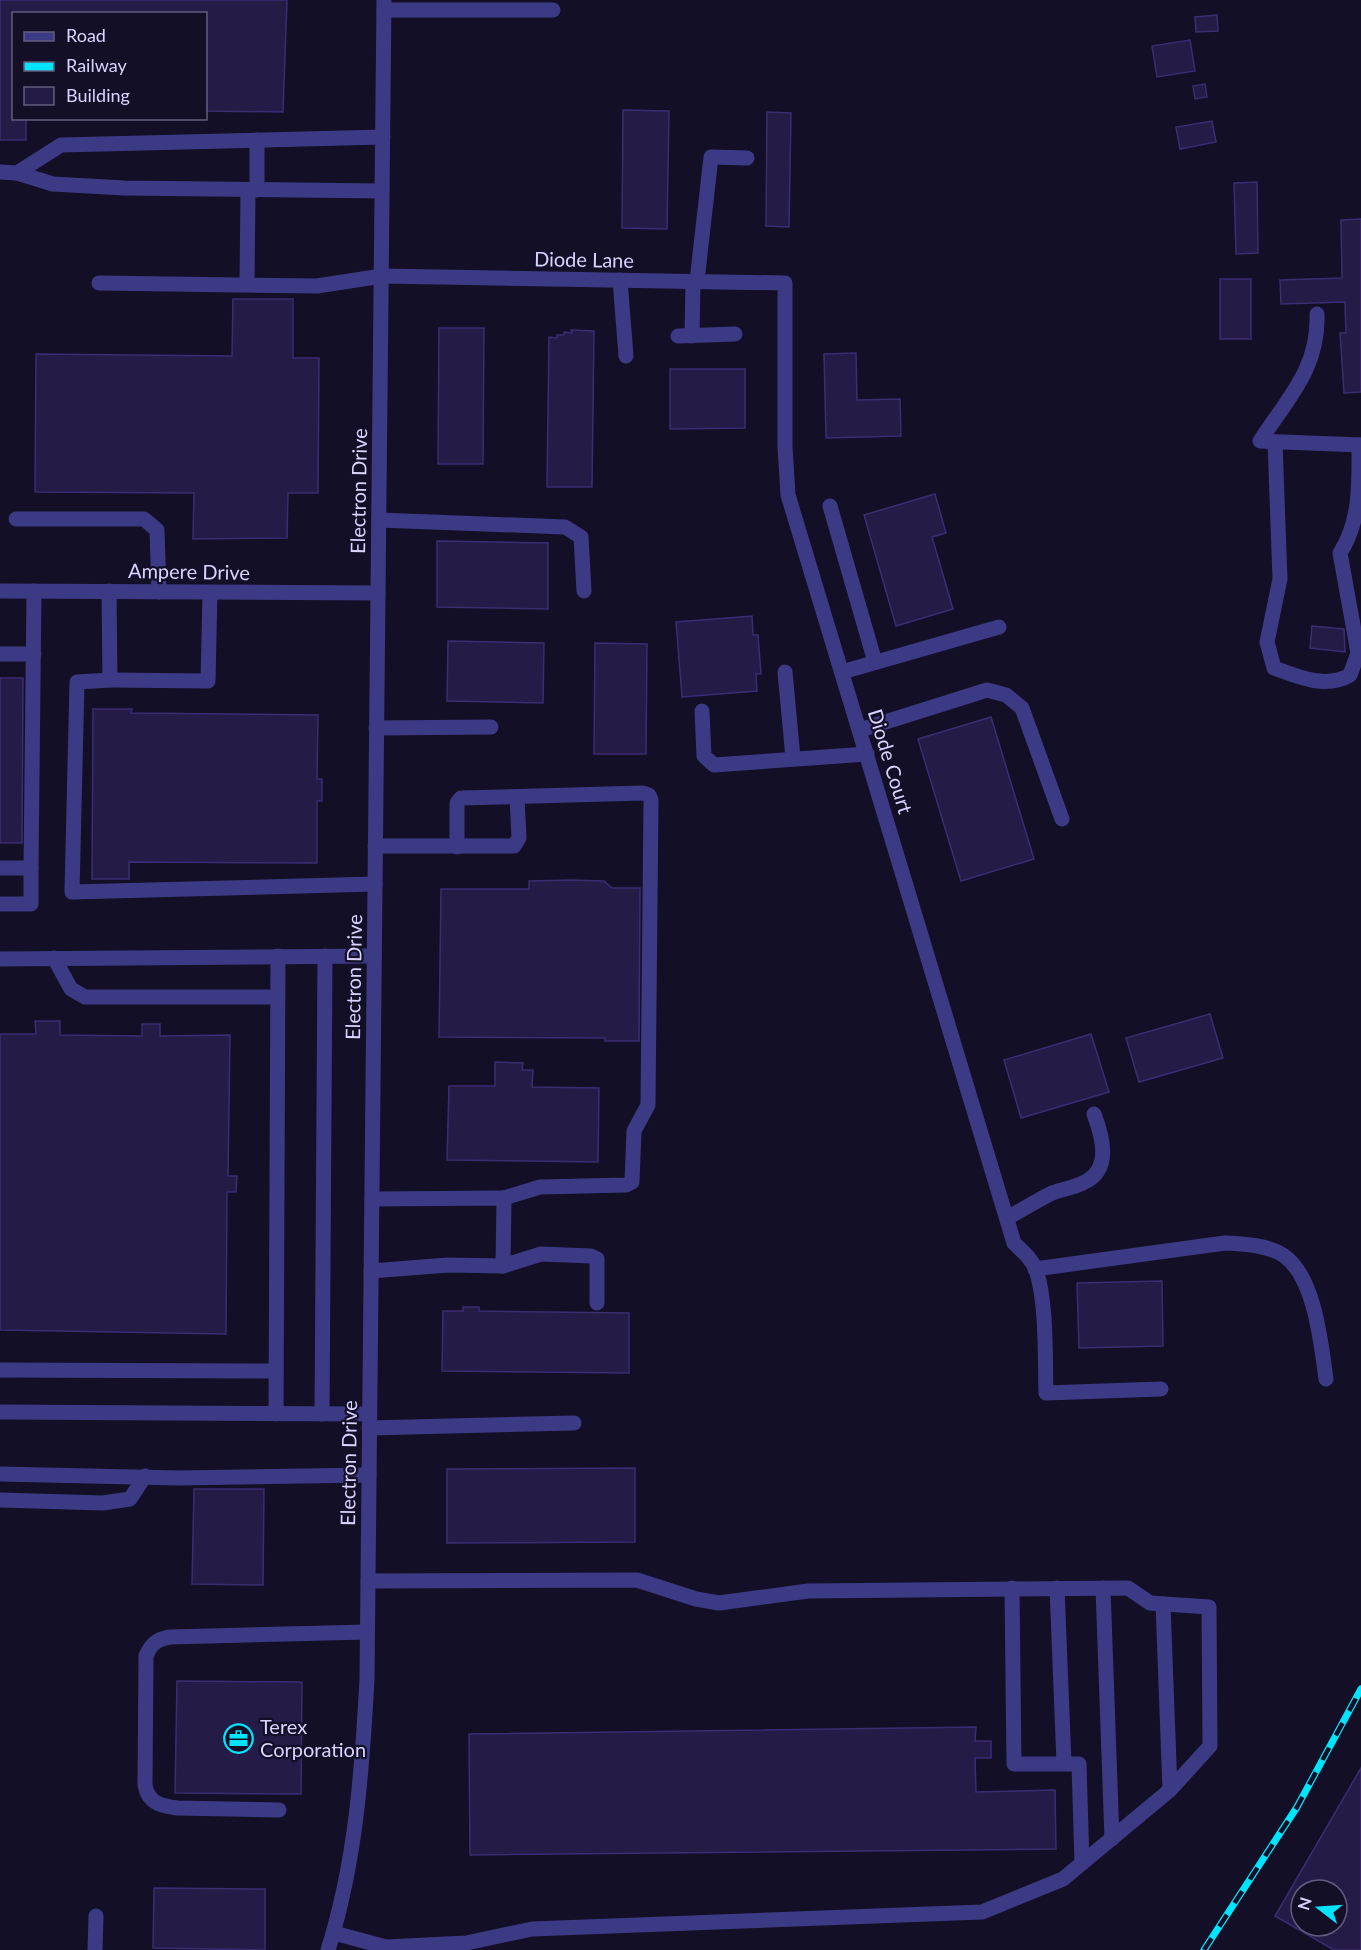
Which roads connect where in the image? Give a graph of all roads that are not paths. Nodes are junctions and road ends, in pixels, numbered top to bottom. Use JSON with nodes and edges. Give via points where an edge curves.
{"nodes":[{"id":1,"x":384,"y":5,"type":"edge"},
{"id":2,"x":553,"y":10,"type":"dead end"},
{"id":3,"x":383,"y":137,"type":"junction"},
{"id":4,"x":257,"y":140,"type":"junction"},
{"id":5,"x":747,"y":158,"type":"dead end"},
{"id":6,"x":0,"y":172,"type":"edge"},
{"id":7,"x":17,"y":173,"type":"junction"},
{"id":8,"x":253,"y":190,"type":"junction"},
{"id":9,"x":382,"y":191,"type":"junction"},
{"id":10,"x":382,"y":276,"type":"junction"},
{"id":11,"x":620,"y":280,"type":"junction"},
{"id":12,"x":695,"y":281,"type":"junction"},
{"id":13,"x":99,"y":283,"type":"dead end"},
{"id":14,"x":785,"y":283,"type":"joint"},
{"id":15,"x":247,"y":284,"type":"junction"},
{"id":16,"x":1317,"y":314,"type":"dead end"},
{"id":17,"x":735,"y":334,"type":"dead end"},
{"id":18,"x":626,"y":356,"type":"dead end"},
{"id":19,"x":1267,"y":441,"type":"junction"},
{"id":20,"x":1360,"y":445,"type":"edge"},
{"id":21,"x":830,"y":506,"type":"dead end"},
{"id":22,"x":16,"y":519,"type":"dead end"},
{"id":23,"x":379,"y":519,"type":"junction"},
{"id":24,"x":0,"y":591,"type":"edge"},
{"id":25,"x":34,"y":591,"type":"junction"},
{"id":26,"x":109,"y":591,"type":"junction"},
{"id":27,"x":584,"y":591,"type":"dead end"},
{"id":28,"x":159,"y":592,"type":"junction"},
{"id":29,"x":210,"y":592,"type":"junction"},
{"id":30,"x":378,"y":593,"type":"junction"},
{"id":31,"x":999,"y":627,"type":"dead end"},
{"id":32,"x":0,"y":654,"type":"edge"},
{"id":33,"x":34,"y":654,"type":"junction"},
{"id":34,"x":875,"y":662,"type":"junction"},
{"id":35,"x":785,"y":672,"type":"dead end"},
{"id":36,"x":842,"y":672,"type":"junction"},
{"id":37,"x":110,"y":680,"type":"junction"},
{"id":38,"x":702,"y":711,"type":"dead end"},
{"id":39,"x":491,"y":727,"type":"dead end"},
{"id":40,"x":376,"y":728,"type":"junction"},
{"id":41,"x":860,"y":730,"type":"junction"},
{"id":42,"x":867,"y":754,"type":"junction"},
{"id":43,"x":793,"y":758,"type":"junction"},
{"id":44,"x":517,"y":797,"type":"junction"},
{"id":45,"x":1062,"y":819,"type":"dead end"},
{"id":46,"x":375,"y":846,"type":"junction"},
{"id":47,"x":457,"y":847,"type":"junction"},
{"id":48,"x":0,"y":868,"type":"edge"},
{"id":49,"x":31,"y":868,"type":"junction"},
{"id":50,"x":375,"y":884,"type":"junction"},
{"id":51,"x":0,"y":904,"type":"edge"},
{"id":52,"x":325,"y":956,"type":"junction"},
{"id":53,"x":374,"y":956,"type":"junction"},
{"id":54,"x":278,"y":957,"type":"junction"},
{"id":55,"x":54,"y":958,"type":"junction"},
{"id":56,"x":0,"y":959,"type":"edge"},
{"id":57,"x":278,"y":997,"type":"junction"},
{"id":58,"x":1094,"y":1114,"type":"dead end"},
{"id":59,"x":504,"y":1198,"type":"junction"},
{"id":60,"x":372,"y":1199,"type":"junction"},
{"id":61,"x":1007,"y":1218,"type":"junction"},
{"id":62,"x":503,"y":1266,"type":"junction"},
{"id":63,"x":1035,"y":1269,"type":"junction"},
{"id":64,"x":371,"y":1272,"type":"junction"},
{"id":65,"x":597,"y":1303,"type":"dead end"},
{"id":66,"x":0,"y":1370,"type":"edge"},
{"id":67,"x":276,"y":1371,"type":"junction"},
{"id":68,"x":1326,"y":1379,"type":"dead end"},
{"id":69,"x":1161,"y":1389,"type":"dead end"},
{"id":70,"x":0,"y":1412,"type":"edge"},
{"id":71,"x":276,"y":1414,"type":"junction"},
{"id":72,"x":322,"y":1414,"type":"junction"},
{"id":73,"x":369,"y":1421,"type":"junction"},
{"id":74,"x":573,"y":1423,"type":"dead end"},
{"id":75,"x":0,"y":1474,"type":"edge"},
{"id":76,"x":369,"y":1475,"type":"junction"},
{"id":77,"x":145,"y":1476,"type":"junction"},
{"id":78,"x":0,"y":1500,"type":"edge"},
{"id":79,"x":368,"y":1581,"type":"junction"},
{"id":80,"x":1012,"y":1588,"type":"junction"},
{"id":81,"x":1057,"y":1588,"type":"junction"},
{"id":82,"x":1103,"y":1588,"type":"junction"},
{"id":83,"x":1163,"y":1604,"type":"junction"},
{"id":84,"x":367,"y":1632,"type":"junction"},
{"id":85,"x":1064,"y":1763,"type":"junction"},
{"id":86,"x":1170,"y":1790,"type":"junction"},
{"id":87,"x":279,"y":1809,"type":"dead end"},
{"id":88,"x":1112,"y":1839,"type":"junction"},
{"id":89,"x":1082,"y":1863,"type":"junction"},
{"id":90,"x":96,"y":1916,"type":"dead end"},
{"id":91,"x":334,"y":1933,"type":"junction"},
{"id":92,"x":95,"y":1950,"type":"edge"},
{"id":93,"x":328,"y":1950,"type":"edge"}],
"edges":[{"from":1,"to":2,"type":"street"},
{"from":1,"to":3,"type":"street","name":"Electron Drive"},
{"from":3,"to":4,"type":"street"},
{"from":3,"to":9,"type":"street","name":"Electron Drive"},
{"from":4,"to":7,"type":"street","via":[[61,145]]},
{"from":4,"to":8,"type":"street"},
{"from":5,"to":12,"type":"street","via":[[711,157]]},
{"from":6,"to":7,"type":"street"},
{"from":7,"to":8,"type":"street","via":[[53,184]]},
{"from":8,"to":9,"type":"street"},
{"from":8,"to":15,"type":"street"},
{"from":9,"to":10,"type":"street","name":"Electron Drive"},
{"from":10,"to":11,"type":"street","name":"Diode Lane"},
{"from":10,"to":15,"type":"street","name":"Diode Lane","via":[[316,286]]},
{"from":10,"to":23,"type":"street","name":"Electron Drive"},
{"from":11,"to":12,"type":"street","name":"Diode Lane"},
{"from":11,"to":18,"type":"street"},
{"from":12,"to":14,"type":"street","name":"Diode Lane"},
{"from":12,"to":17,"type":"street","via":[[685,336]]},
{"from":13,"to":15,"type":"street","name":"Diode Lane"},
{"from":14,"to":36,"type":"street","name":"Diode Court","via":[[788,495]]},
{"from":16,"to":19,"type":"street","via":[[1316,342],[1306,374]]},
{"from":19,"to":20,"type":"street"},
{"from":19,"to":20,"type":"street","via":[[1280,579],[1267,642],[1274,668],[1328,683],[1350,675],[1358,652],[1340,553],[1350,537],[1358,508]]},
{"from":21,"to":34,"type":"street"},
{"from":22,"to":28,"type":"street","via":[[144,519],[157,530]]},
{"from":23,"to":27,"type":"street","via":[[565,527],[581,537]]},
{"from":23,"to":30,"type":"street","name":"Electron Drive"},
{"from":24,"to":25,"type":"street","name":"Ampere Drive"},
{"from":25,"to":26,"type":"street","name":"Ampere Drive"},
{"from":25,"to":33,"type":"street"},
{"from":26,"to":28,"type":"street","name":"Ampere Drive"},
{"from":26,"to":37,"type":"street"},
{"from":28,"to":29,"type":"street","name":"Ampere Drive"},
{"from":29,"to":30,"type":"street","name":"Ampere Drive"},
{"from":29,"to":37,"type":"street","via":[[208,681]]},
{"from":30,"to":40,"type":"street","name":"Electron Drive"},
{"from":31,"to":34,"type":"street"},
{"from":32,"to":33,"type":"street"},
{"from":33,"to":49,"type":"street"},
{"from":34,"to":36,"type":"street"},
{"from":35,"to":43,"type":"street"},
{"from":36,"to":41,"type":"street","name":"Diode Court"},
{"from":37,"to":50,"type":"street","via":[[77,682],[72,892]]},
{"from":38,"to":43,"type":"street","via":[[704,756],[708,762],[714,765]]},
{"from":39,"to":40,"type":"street"},
{"from":40,"to":46,"type":"street","name":"Electron Drive"},
{"from":41,"to":42,"type":"street","name":"Diode Court"},
{"from":41,"to":45,"type":"street","via":[[987,690],[1006,695],[1022,708]]},
{"from":42,"to":43,"type":"street"},
{"from":42,"to":61,"type":"street","name":"Diode Court"},
{"from":44,"to":47,"type":"street","via":[[459,800]]},
{"from":44,"to":47,"type":"street","via":[[519,838],[514,846]]},
{"from":44,"to":59,"type":"street","via":[[643,793],[651,800],[648,1104],[634,1131],[632,1182],[540,1187]]},
{"from":46,"to":47,"type":"street"},
{"from":46,"to":50,"type":"street","name":"Electron Drive"},
{"from":48,"to":49,"type":"street"},
{"from":49,"to":51,"type":"street","via":[[31,904]]},
{"from":50,"to":53,"type":"street","name":"Electron Drive"},
{"from":52,"to":53,"type":"street"},
{"from":52,"to":54,"type":"street"},
{"from":52,"to":72,"type":"street"},
{"from":53,"to":60,"type":"street","name":"Electron Drive"},
{"from":54,"to":55,"type":"street"},
{"from":54,"to":57,"type":"street"},
{"from":55,"to":56,"type":"street"},
{"from":55,"to":57,"type":"street","via":[[71,989],[85,997]]},
{"from":57,"to":67,"type":"street"},
{"from":58,"to":61,"type":"street","via":[[1104,1156],[1100,1169],[1082,1184],[1053,1193]]},
{"from":59,"to":60,"type":"street"},
{"from":59,"to":62,"type":"street"},
{"from":60,"to":64,"type":"street","name":"Electron Drive"},
{"from":61,"to":63,"type":"street","name":"Diode Court","via":[[1014,1243]]},
{"from":62,"to":64,"type":"street"},
{"from":62,"to":65,"type":"street","via":[[541,1254],[591,1256],[597,1259]]},
{"from":63,"to":68,"type":"street","via":[[1225,1243],[1254,1245],[1284,1256],[1302,1277],[1314,1304]]},
{"from":63,"to":69,"type":"street","via":[[1046,1392]]},
{"from":64,"to":73,"type":"street","name":"Electron Drive"},
{"from":66,"to":67,"type":"street"},
{"from":67,"to":71,"type":"street"},
{"from":70,"to":71,"type":"street"},
{"from":71,"to":72,"type":"street"},
{"from":72,"to":73,"type":"street"},
{"from":73,"to":74,"type":"street"},
{"from":73,"to":76,"type":"street","name":"Electron Drive"},
{"from":75,"to":77,"type":"street"},
{"from":76,"to":77,"type":"street"},
{"from":76,"to":79,"type":"street","name":"Electron Drive"},
{"from":77,"to":78,"type":"street","via":[[130,1499],[121,1501]]},
{"from":79,"to":80,"type":"street","via":[[637,1580],[719,1603],[808,1591]]},
{"from":79,"to":84,"type":"street","name":"Electron Drive"},
{"from":80,"to":81,"type":"street"},
{"from":80,"to":85,"type":"street","via":[[1014,1764]]},
{"from":81,"to":82,"type":"street"},
{"from":81,"to":85,"type":"street"},
{"from":82,"to":83,"type":"street","via":[[1128,1588],[1150,1603]]},
{"from":82,"to":88,"type":"street"},
{"from":83,"to":86,"type":"street"},
{"from":83,"to":86,"type":"street","via":[[1209,1607],[1210,1746]]},
{"from":84,"to":87,"type":"street","via":[[170,1637],[149,1648],[145,1785],[151,1799],[177,1808]]},
{"from":84,"to":91,"type":"street","name":"Electron Drive","via":[[362,1775],[354,1843]]},
{"from":85,"to":89,"type":"street","via":[[1079,1764]]},
{"from":86,"to":88,"type":"street"},
{"from":88,"to":89,"type":"street"},
{"from":89,"to":91,"type":"street","via":[[1064,1879],[982,1912],[532,1929],[466,1943],[386,1947]]},
{"from":90,"to":92,"type":"street"},
{"from":91,"to":93,"type":"street","name":"Electron Drive"}]}
